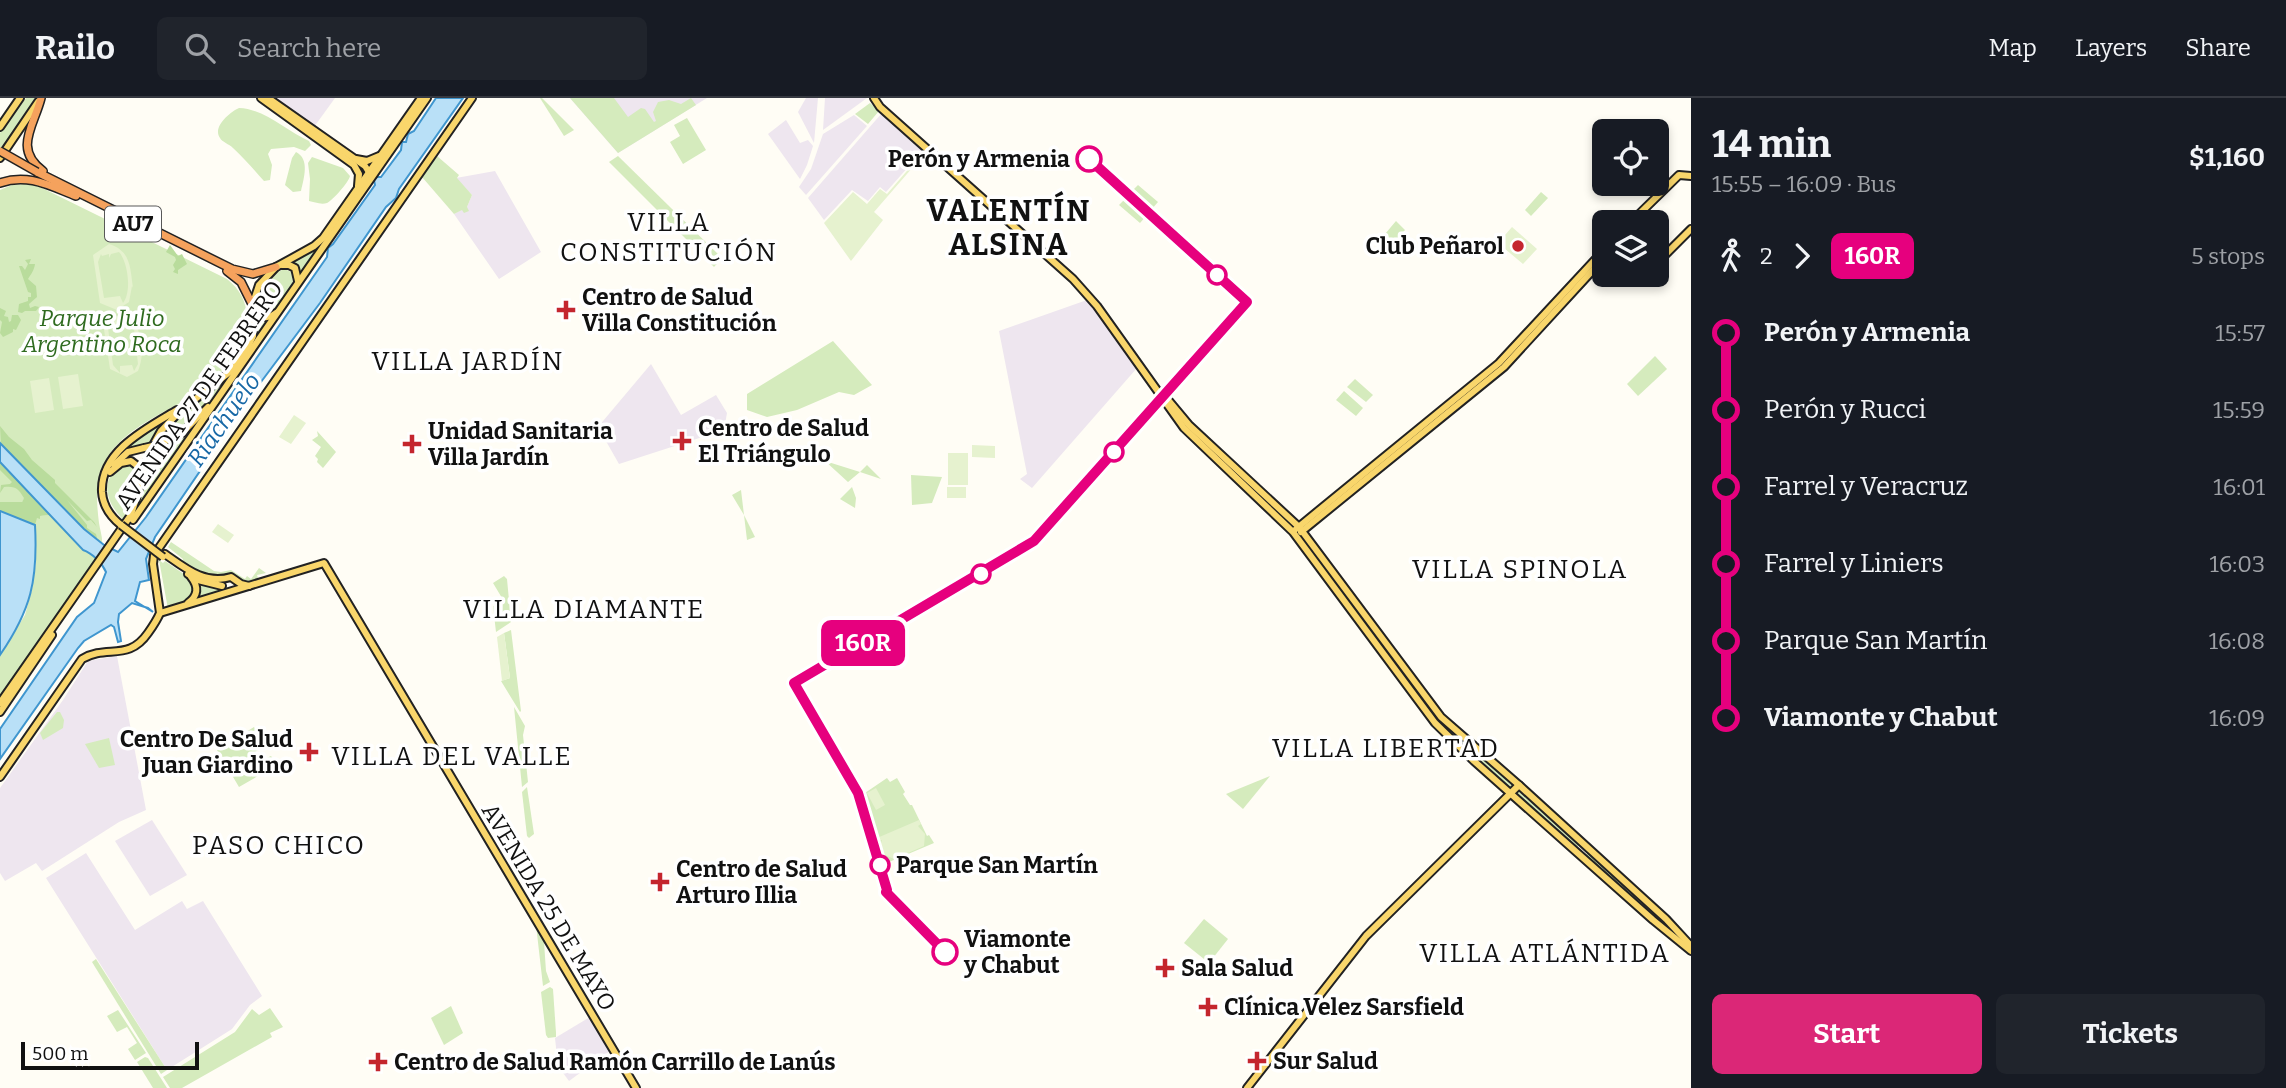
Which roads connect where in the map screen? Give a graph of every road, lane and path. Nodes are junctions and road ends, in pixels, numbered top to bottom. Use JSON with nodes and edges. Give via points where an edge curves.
{"nodes":[{"id":1,"x":20,"y":98,"type":"edge"},
{"id":2,"x":40,"y":98,"type":"edge"},
{"id":3,"x":261,"y":98,"type":"edge"},
{"id":4,"x":268,"y":98,"type":"edge"},
{"id":5,"x":421,"y":98,"type":"edge"},
{"id":6,"x":427,"y":98,"type":"edge"},
{"id":7,"x":474,"y":98,"type":"edge"},
{"id":8,"x":874,"y":98,"type":"edge"},
{"id":9,"x":0,"y":127,"type":"edge"},
{"id":10,"x":384,"y":152,"type":"junction"},
{"id":11,"x":0,"y":155,"type":"edge"},
{"id":12,"x":354,"y":158,"type":"junction"},
{"id":13,"x":369,"y":172,"type":"junction"},
{"id":14,"x":1691,"y":176,"type":"edge"},
{"id":15,"x":369,"y":181,"type":"junction"},
{"id":16,"x":0,"y":183,"type":"edge"},
{"id":17,"x":358,"y":188,"type":"junction"},
{"id":18,"x":77,"y":194,"type":"junction"},
{"id":19,"x":1643,"y":210,"type":"edge"},
{"id":20,"x":1691,"y":229,"type":"edge"},
{"id":21,"x":1669,"y":251,"type":"edge"},
{"id":22,"x":1592,"y":263,"type":"edge"},
{"id":23,"x":276,"y":267,"type":"junction"},
{"id":24,"x":1592,"y":271,"type":"edge"},
{"id":25,"x":298,"y":283,"type":"junction"},
{"id":26,"x":253,"y":306,"type":"junction"},
{"id":27,"x":278,"y":311,"type":"junction"},
{"id":28,"x":235,"y":374,"type":"junction"},
{"id":29,"x":192,"y":402,"type":"junction"},
{"id":30,"x":110,"y":472,"type":"junction"},
{"id":31,"x":142,"y":485,"type":"junction"},
{"id":32,"x":122,"y":524,"type":"junction"},
{"id":33,"x":1298,"y":531,"type":"junction"},
{"id":34,"x":111,"y":548,"type":"junction"},
{"id":35,"x":164,"y":555,"type":"junction"},
{"id":36,"x":97,"y":568,"type":"junction"},
{"id":37,"x":189,"y":576,"type":"junction"},
{"id":38,"x":236,"y":580,"type":"junction"},
{"id":39,"x":223,"y":584,"type":"junction"},
{"id":40,"x":251,"y":586,"type":"junction"},
{"id":41,"x":232,"y":592,"type":"junction"},
{"id":42,"x":214,"y":598,"type":"junction"},
{"id":43,"x":181,"y":608,"type":"junction"},
{"id":44,"x":162,"y":613,"type":"junction"},
{"id":45,"x":0,"y":703,"type":"edge"},
{"id":46,"x":0,"y":712,"type":"edge"},
{"id":47,"x":0,"y":777,"type":"edge"},
{"id":48,"x":0,"y":783,"type":"edge"},
{"id":49,"x":1519,"y":785,"type":"junction"},
{"id":50,"x":1511,"y":792,"type":"junction"},
{"id":51,"x":1690,"y":944,"type":"edge"},
{"id":52,"x":1691,"y":953,"type":"edge"},
{"id":53,"x":636,"y":1088,"type":"edge"},
{"id":54,"x":1247,"y":1088,"type":"edge"}],
"edges":[{"from":1,"to":9,"type":"main road"},
{"from":2,"to":11,"type":"main road"},
{"from":2,"to":18,"type":"highway","via":[[27,137],[29,157]]},
{"from":3,"to":17,"type":"main road","via":[[354,165]]},
{"from":4,"to":12,"type":"main road"},
{"from":5,"to":10,"type":"main road","name":"AVENIDA 27 DE FEBRERO"},
{"from":6,"to":15,"type":"main road","name":"AVENIDA 27 DE FEBRERO"},
{"from":7,"to":44,"type":"main road","via":[[262,400],[158,558]]},
{"from":8,"to":33,"type":"main road","via":[[1073,279],[1163,396]]},
{"from":10,"to":12,"type":"main road","via":[[367,161]]},
{"from":10,"to":13,"type":"main road","name":"AVENIDA 27 DE FEBRERO"},
{"from":11,"to":18,"type":"highway","number":"AU7","bridge":true},
{"from":12,"to":13,"type":"main road"},
{"from":13,"to":15,"type":"main road"},
{"from":13,"to":17,"type":"main road","name":"AVENIDA 27 DE FEBRERO"},
{"from":14,"to":19,"type":"main road","via":[[1679,175]]},
{"from":15,"to":25,"type":"main road","name":"AVENIDA 27 DE FEBRERO"},
{"from":16,"to":18,"type":"highway","via":[[32,179]]},
{"from":17,"to":23,"type":"main road","name":"AVENIDA 27 DE FEBRERO","via":[[320,241]]},
{"from":18,"to":23,"type":"highway","number":"AU7","via":[[239,272],[253,274]]},
{"from":18,"to":26,"type":"highway","number":"AU7","via":[[231,273]]},
{"from":20,"to":21,"type":"main road"},
{"from":22,"to":33,"type":"main road","via":[[1499,363]]},
{"from":23,"to":25,"type":"main road","via":[[294,267]]},
{"from":23,"to":26,"type":"main road","name":"AVENIDA 27 DE FEBRERO","via":[[259,285]]},
{"from":24,"to":33,"type":"main road","via":[[1502,369]]},
{"from":25,"to":27,"type":"main road","name":"AVENIDA 27 DE FEBRERO"},
{"from":26,"to":27,"type":"main road","via":[[264,317]]},
{"from":26,"to":29,"type":"main road","name":"AVENIDA 27 DE FEBRERO","via":[[253,336],[247,349],[231,371]]},
{"from":27,"to":28,"type":"main road","name":"AVENIDA 27 DE FEBRERO"},
{"from":28,"to":30,"type":"main road","bridge":true,"via":[[190,427],[174,439],[131,451]]},
{"from":28,"to":34,"type":"main road","name":"AVENIDA 27 DE FEBRERO"},
{"from":29,"to":31,"type":"main road","name":"AVENIDA 27 DE FEBRERO","via":[[158,436]]},
{"from":29,"to":32,"type":"main road","via":[[137,435],[110,463],[103,498],[110,515]]},
{"from":30,"to":31,"type":"main road","via":[[124,461],[134,462],[141,471]]},
{"from":30,"to":32,"type":"main road","via":[[107,498]]},
{"from":31,"to":34,"type":"main road","name":"AVENIDA 27 DE FEBRERO","via":[[131,516]]},
{"from":32,"to":35,"type":"main road","bridge":true},
{"from":33,"to":49,"type":"main road","via":[[1441,718]]},
{"from":33,"to":50,"type":"main road","via":[[1436,723]]},
{"from":34,"to":36,"type":"main road","name":"AVENIDA 27 DE FEBRERO"},
{"from":35,"to":37,"type":"main road"},
{"from":35,"to":39,"type":"main road"},
{"from":36,"to":45,"type":"main road","name":"AVENIDA 27 DE FEBRERO"},
{"from":36,"to":46,"type":"main road","name":"AVENIDA 27 DE FEBRERO"},
{"from":37,"to":39,"type":"main road"},
{"from":37,"to":43,"type":"main road","via":[[196,592]]},
{"from":38,"to":39,"type":"main road","via":[[231,577]]},
{"from":38,"to":40,"type":"main road"},
{"from":38,"to":41,"type":"main road","via":[[238,587]]},
{"from":39,"to":41,"type":"main road"},
{"from":39,"to":42,"type":"main road"},
{"from":40,"to":41,"type":"main road"},
{"from":40,"to":53,"type":"main road","name":"AVENIDA 25 DE MAYO","via":[[324,563]]},
{"from":41,"to":42,"type":"main road"},
{"from":42,"to":43,"type":"main road"},
{"from":43,"to":44,"type":"main road"},
{"from":44,"to":47,"type":"main road","via":[[136,647],[82,659]]},
{"from":44,"to":48,"type":"main road","via":[[138,650],[85,661]]},
{"from":49,"to":50,"type":"main road"},
{"from":49,"to":51,"type":"main road"},
{"from":50,"to":52,"type":"main road"},
{"from":50,"to":54,"type":"main road","via":[[1366,936]]}]}
